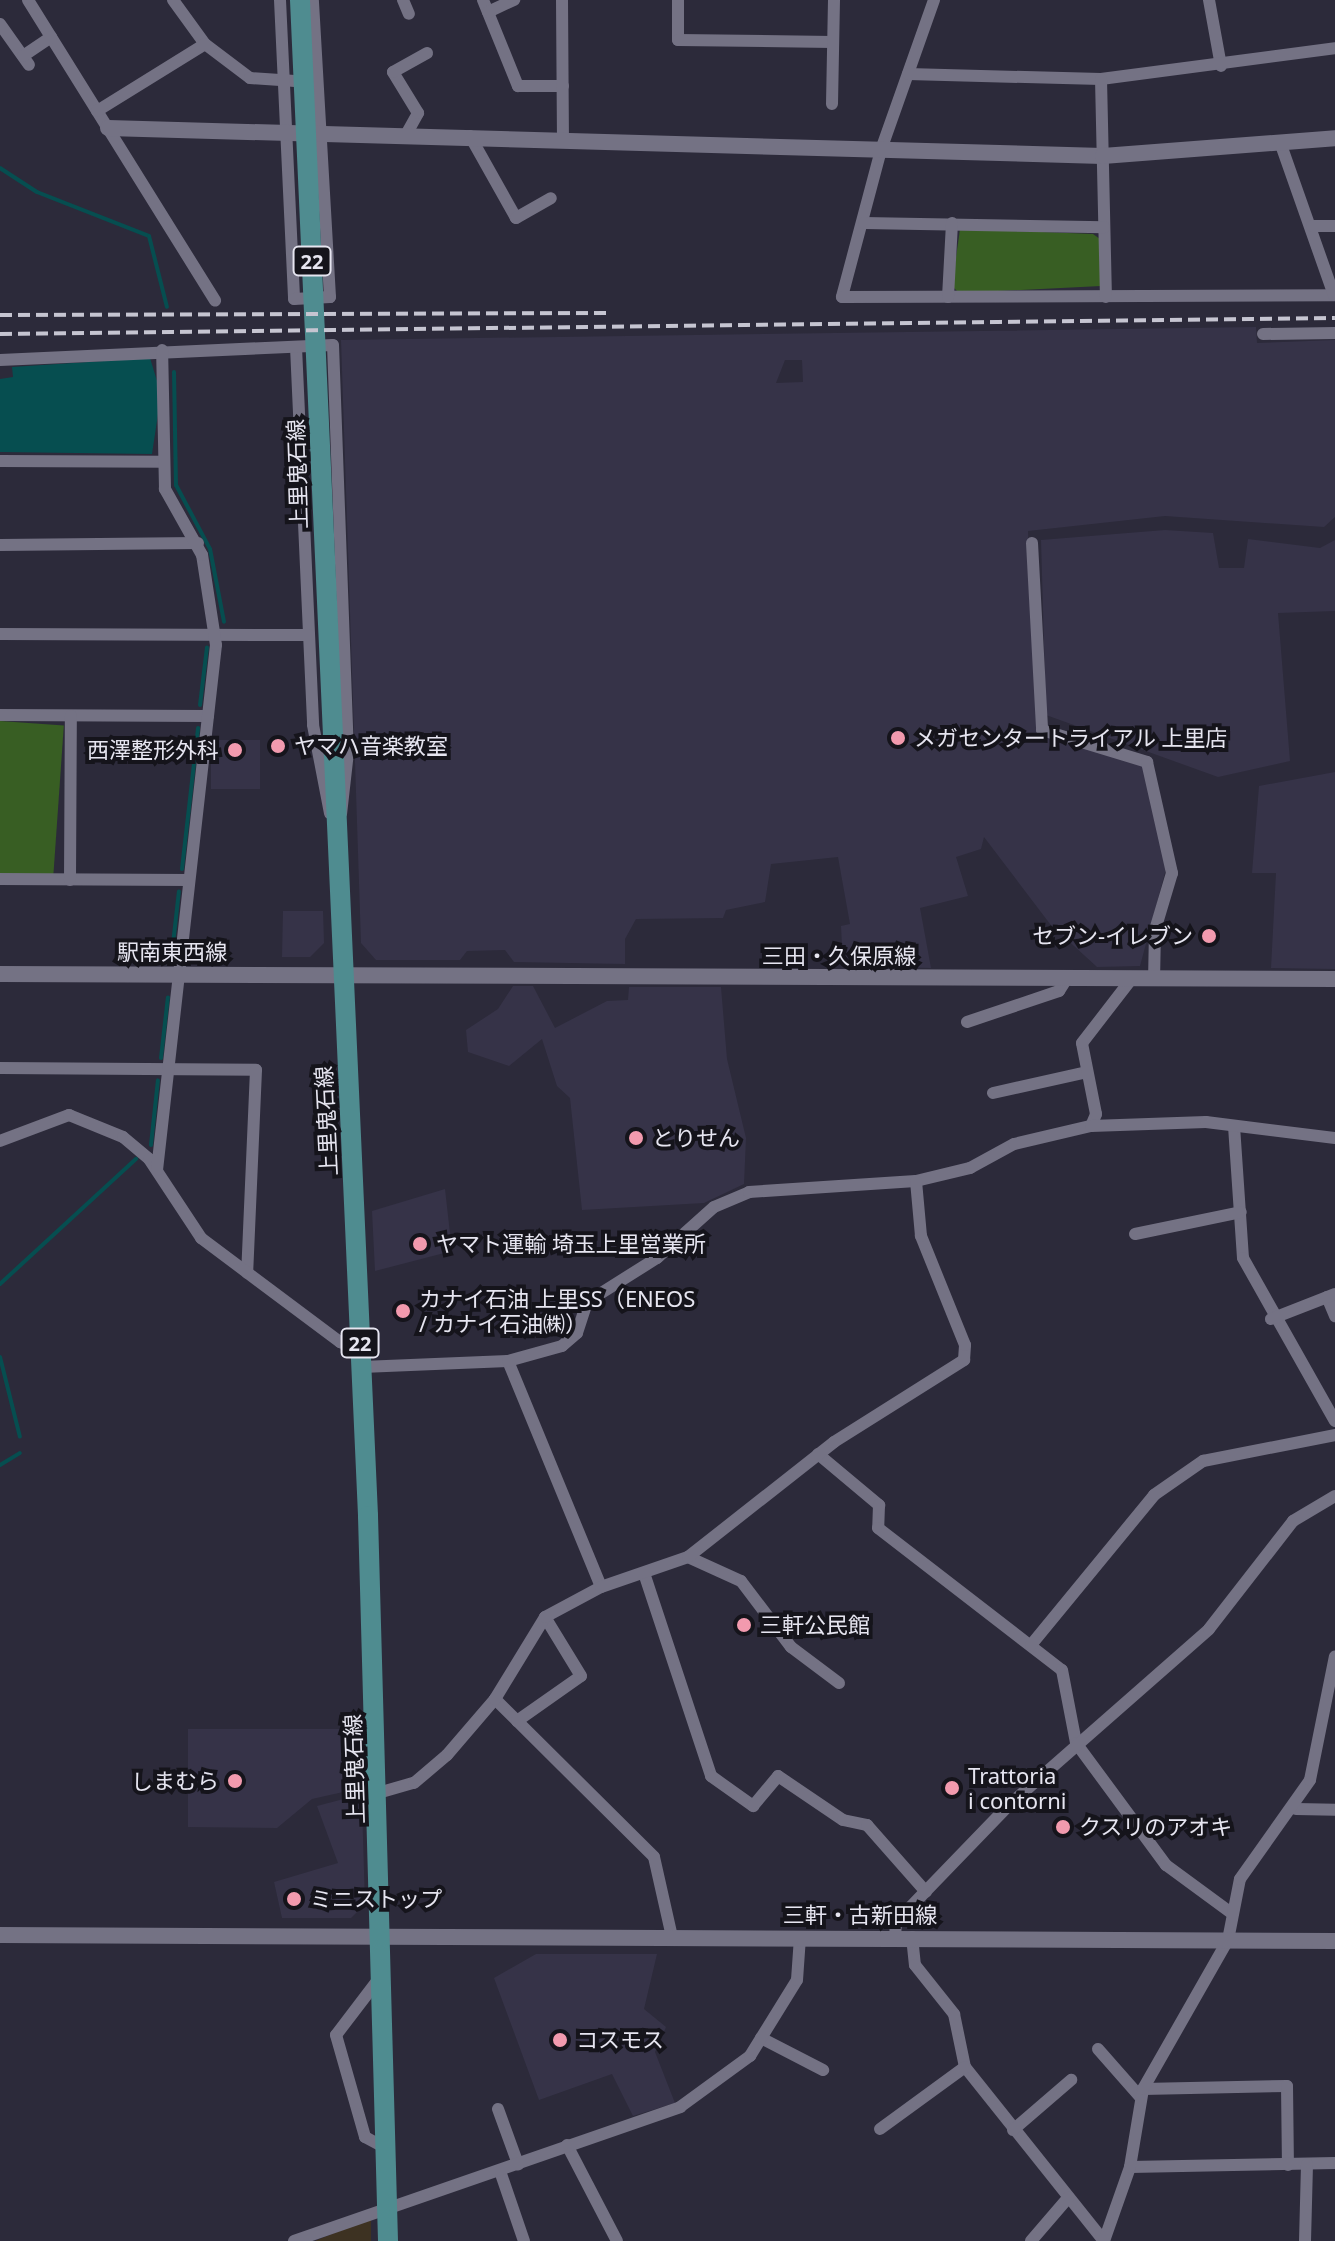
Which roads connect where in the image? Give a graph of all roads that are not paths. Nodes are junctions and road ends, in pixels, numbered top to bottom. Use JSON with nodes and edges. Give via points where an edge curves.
{"nodes":[{"id":1,"x":28,"y":0,"type":"edge"},
{"id":2,"x":173,"y":0,"type":"edge"},
{"id":3,"x":280,"y":0,"type":"edge"},
{"id":4,"x":300,"y":0,"type":"edge"},
{"id":5,"x":313,"y":0,"type":"edge"},
{"id":6,"x":403,"y":0,"type":"edge"},
{"id":7,"x":514,"y":0,"type":"edge"},
{"id":8,"x":562,"y":0,"type":"edge"},
{"id":9,"x":678,"y":0,"type":"edge"},
{"id":10,"x":834,"y":0,"type":"edge"},
{"id":11,"x":934,"y":0,"type":"edge"},
{"id":12,"x":1209,"y":0,"type":"edge"},
{"id":13,"x":486,"y":6,"type":"edge"},
{"id":14,"x":409,"y":14,"type":"dead end"},
{"id":15,"x":0,"y":24,"type":"edge"},
{"id":16,"x":51,"y":37,"type":"junction"},
{"id":17,"x":833,"y":42,"type":"junction"},
{"id":18,"x":205,"y":44,"type":"junction"},
{"id":19,"x":1335,"y":48,"type":"edge"},
{"id":20,"x":427,"y":53,"type":"dead end"},
{"id":21,"x":1221,"y":66,"type":"junction"},
{"id":22,"x":908,"y":74,"type":"junction"},
{"id":23,"x":311,"y":79,"type":"junction"},
{"id":24,"x":1101,"y":79,"type":"junction"},
{"id":25,"x":283,"y":82,"type":"junction"},
{"id":26,"x":563,"y":86,"type":"junction"},
{"id":27,"x":832,"y":104,"type":"dead end"},
{"id":28,"x":97,"y":111,"type":"junction"},
{"id":29,"x":108,"y":128,"type":"junction"},
{"id":30,"x":284,"y":131,"type":"junction"},
{"id":31,"x":320,"y":132,"type":"junction"},
{"id":32,"x":407,"y":133,"type":"junction"},
{"id":33,"x":470,"y":136,"type":"junction"},
{"id":34,"x":1335,"y":138,"type":"edge"},
{"id":35,"x":563,"y":141,"type":"junction"},
{"id":36,"x":1280,"y":142,"type":"junction"},
{"id":37,"x":881,"y":150,"type":"junction"},
{"id":38,"x":1103,"y":156,"type":"junction"},
{"id":39,"x":551,"y":198,"type":"dead end"},
{"id":40,"x":864,"y":223,"type":"junction"},
{"id":41,"x":952,"y":223,"type":"junction"},
{"id":42,"x":1312,"y":226,"type":"junction"},
{"id":43,"x":1335,"y":226,"type":"edge"},
{"id":44,"x":1104,"y":227,"type":"junction"},
{"id":45,"x":1334,"y":295,"type":"edge"},
{"id":46,"x":948,"y":297,"type":"junction"},
{"id":47,"x":1106,"y":297,"type":"junction"},
{"id":48,"x":215,"y":301,"type":"dead end"},
{"id":49,"x":1335,"y":333,"type":"edge"},
{"id":50,"x":1263,"y":334,"type":"dead end"},
{"id":51,"x":296,"y":347,"type":"junction"},
{"id":52,"x":162,"y":350,"type":"junction"},
{"id":53,"x":0,"y":360,"type":"edge"},
{"id":54,"x":0,"y":461,"type":"edge"},
{"id":55,"x":164,"y":462,"type":"junction"},
{"id":56,"x":198,"y":543,"type":"junction"},
{"id":57,"x":1032,"y":543,"type":"dead end"},
{"id":58,"x":0,"y":545,"type":"edge"},
{"id":59,"x":0,"y":634,"type":"edge"},
{"id":60,"x":216,"y":635,"type":"junction"},
{"id":61,"x":309,"y":635,"type":"junction"},
{"id":62,"x":0,"y":715,"type":"edge"},
{"id":63,"x":71,"y":716,"type":"junction"},
{"id":64,"x":208,"y":716,"type":"junction"},
{"id":65,"x":336,"y":825,"type":"junction"},
{"id":66,"x":0,"y":879,"type":"edge"},
{"id":67,"x":70,"y":880,"type":"junction"},
{"id":68,"x":189,"y":880,"type":"junction"},
{"id":69,"x":0,"y":974,"type":"edge"},
{"id":70,"x":179,"y":974,"type":"junction"},
{"id":71,"x":344,"y":975,"type":"junction"},
{"id":72,"x":1335,"y":979,"type":"edge"},
{"id":73,"x":1066,"y":980,"type":"junction"},
{"id":74,"x":1154,"y":980,"type":"junction"},
{"id":75,"x":1130,"y":981,"type":"junction"},
{"id":76,"x":967,"y":1022,"type":"dead end"},
{"id":77,"x":0,"y":1068,"type":"edge"},
{"id":78,"x":169,"y":1069,"type":"junction"},
{"id":79,"x":1087,"y":1072,"type":"junction"},
{"id":80,"x":993,"y":1093,"type":"dead end"},
{"id":81,"x":1091,"y":1126,"type":"junction"},
{"id":82,"x":1234,"y":1126,"type":"junction"},
{"id":83,"x":1335,"y":1138,"type":"edge"},
{"id":84,"x":0,"y":1141,"type":"edge"},
{"id":85,"x":157,"y":1170,"type":"junction"},
{"id":86,"x":916,"y":1181,"type":"junction"},
{"id":87,"x":1241,"y":1212,"type":"junction"},
{"id":88,"x":1135,"y":1234,"type":"dead end"},
{"id":89,"x":247,"y":1273,"type":"junction"},
{"id":90,"x":1331,"y":1296,"type":"edge"},
{"id":91,"x":1335,"y":1316,"type":"edge"},
{"id":92,"x":1271,"y":1319,"type":"junction"},
{"id":93,"x":361,"y":1358,"type":"junction"},
{"id":94,"x":508,"y":1361,"type":"junction"},
{"id":95,"x":1335,"y":1421,"type":"edge"},
{"id":96,"x":1335,"y":1435,"type":"edge"},
{"id":97,"x":818,"y":1454,"type":"junction"},
{"id":98,"x":1335,"y":1496,"type":"edge"},
{"id":99,"x":688,"y":1557,"type":"junction"},
{"id":100,"x":644,"y":1573,"type":"junction"},
{"id":101,"x":601,"y":1587,"type":"junction"},
{"id":102,"x":545,"y":1617,"type":"junction"},
{"id":103,"x":1031,"y":1645,"type":"junction"},
{"id":104,"x":1334,"y":1660,"type":"edge"},
{"id":105,"x":839,"y":1683,"type":"dead end"},
{"id":106,"x":495,"y":1699,"type":"junction"},
{"id":107,"x":517,"y":1721,"type":"junction"},
{"id":108,"x":1076,"y":1743,"type":"junction"},
{"id":109,"x":378,"y":1793,"type":"junction"},
{"id":110,"x":1296,"y":1809,"type":"junction"},
{"id":111,"x":1335,"y":1810,"type":"edge"},
{"id":112,"x":926,"y":1892,"type":"junction"},
{"id":113,"x":1230,"y":1912,"type":"junction"},
{"id":114,"x":0,"y":1935,"type":"edge"},
{"id":115,"x":385,"y":1935,"type":"junction"},
{"id":116,"x":672,"y":1937,"type":"junction"},
{"id":117,"x":800,"y":1937,"type":"junction"},
{"id":118,"x":895,"y":1937,"type":"junction"},
{"id":119,"x":912,"y":1937,"type":"junction"},
{"id":120,"x":1228,"y":1940,"type":"junction"},
{"id":121,"x":1335,"y":1941,"type":"edge"},
{"id":122,"x":385,"y":1971,"type":"junction"},
{"id":123,"x":761,"y":2038,"type":"junction"},
{"id":124,"x":1098,"y":2049,"type":"dead end"},
{"id":125,"x":965,"y":2067,"type":"junction"},
{"id":126,"x":823,"y":2070,"type":"dead end"},
{"id":127,"x":1071,"y":2080,"type":"dead end"},
{"id":128,"x":1142,"y":2093,"type":"junction"},
{"id":129,"x":498,"y":2109,"type":"dead end"},
{"id":130,"x":880,"y":2129,"type":"dead end"},
{"id":131,"x":1013,"y":2130,"type":"junction"},
{"id":132,"x":567,"y":2145,"type":"junction"},
{"id":133,"x":388,"y":2149,"type":"junction"},
{"id":134,"x":1335,"y":2163,"type":"edge"},
{"id":135,"x":518,"y":2164,"type":"junction"},
{"id":136,"x":1307,"y":2164,"type":"junction"},
{"id":137,"x":1288,"y":2165,"type":"junction"},
{"id":138,"x":1130,"y":2167,"type":"junction"},
{"id":139,"x":500,"y":2171,"type":"junction"},
{"id":140,"x":1068,"y":2198,"type":"junction"},
{"id":141,"x":389,"y":2207,"type":"junction"},
{"id":142,"x":294,"y":2241,"type":"edge"},
{"id":143,"x":388,"y":2241,"type":"edge"},
{"id":144,"x":524,"y":2241,"type":"edge"},
{"id":145,"x":617,"y":2241,"type":"edge"},
{"id":146,"x":1031,"y":2241,"type":"edge"},
{"id":147,"x":1104,"y":2241,"type":"edge"},
{"id":148,"x":1305,"y":2241,"type":"edge"}],
"edges":[{"from":1,"to":16,"type":"street"},
{"from":2,"to":18,"type":"street"},
{"from":3,"to":25,"type":"street"},
{"from":4,"to":23,"type":"main road","name":"上里鬼石線","number":"22"},
{"from":5,"to":23,"type":"street"},
{"from":6,"to":14,"type":"street"},
{"from":7,"to":13,"type":"street"},
{"from":8,"to":26,"type":"street"},
{"from":9,"to":17,"type":"street","via":[[678,40]]},
{"from":10,"to":17,"type":"street"},
{"from":11,"to":22,"type":"street"},
{"from":12,"to":21,"type":"street"},
{"from":13,"to":26,"type":"street","via":[[518,86]]},
{"from":15,"to":16,"type":"street","via":[[26,60]]},
{"from":16,"to":28,"type":"street"},
{"from":17,"to":27,"type":"street"},
{"from":18,"to":25,"type":"street","via":[[250,78]]},
{"from":18,"to":28,"type":"street"},
{"from":19,"to":21,"type":"street"},
{"from":20,"to":32,"type":"street","via":[[393,72],[418,113]]},
{"from":21,"to":24,"type":"street"},
{"from":22,"to":24,"type":"street"},
{"from":22,"to":37,"type":"street"},
{"from":23,"to":25,"type":"street"},
{"from":23,"to":31,"type":"street"},
{"from":23,"to":65,"type":"main road","name":"上里鬼石線","number":"22"},
{"from":24,"to":38,"type":"street"},
{"from":25,"to":30,"type":"street"},
{"from":26,"to":35,"type":"street"},
{"from":28,"to":29,"type":"street"},
{"from":29,"to":30,"type":"street"},
{"from":29,"to":48,"type":"street"},
{"from":30,"to":31,"type":"street"},
{"from":30,"to":31,"type":"street","via":[[294,299],[330,297]]},
{"from":31,"to":32,"type":"street"},
{"from":32,"to":33,"type":"street"},
{"from":33,"to":35,"type":"street"},
{"from":33,"to":39,"type":"street","via":[[516,218]]},
{"from":34,"to":36,"type":"street"},
{"from":35,"to":37,"type":"street"},
{"from":36,"to":38,"type":"street"},
{"from":36,"to":42,"type":"street"},
{"from":37,"to":38,"type":"street"},
{"from":37,"to":40,"type":"street"},
{"from":38,"to":44,"type":"street"},
{"from":40,"to":41,"type":"street"},
{"from":40,"to":46,"type":"street","via":[[842,297]]},
{"from":41,"to":44,"type":"street"},
{"from":41,"to":46,"type":"street"},
{"from":42,"to":43,"type":"street"},
{"from":42,"to":45,"type":"street"},
{"from":44,"to":47,"type":"street"},
{"from":45,"to":47,"type":"street"},
{"from":46,"to":47,"type":"street"},
{"from":49,"to":50,"type":"street"},
{"from":51,"to":52,"type":"street"},
{"from":51,"to":61,"type":"street"},
{"from":51,"to":65,"type":"street","via":[[333,345],[348,752],[346,800]]},
{"from":52,"to":53,"type":"street"},
{"from":52,"to":55,"type":"street","via":[[168,394]]},
{"from":54,"to":55,"type":"street"},
{"from":55,"to":56,"type":"street","via":[[165,489]]},
{"from":56,"to":58,"type":"street"},
{"from":56,"to":60,"type":"street"},
{"from":57,"to":74,"type":"street","via":[[1042,730],[1147,762],[1172,873],[1155,930]]},
{"from":59,"to":60,"type":"street"},
{"from":60,"to":61,"type":"street"},
{"from":60,"to":64,"type":"street"},
{"from":61,"to":65,"type":"street","via":[[313,725]]},
{"from":62,"to":63,"type":"street"},
{"from":63,"to":64,"type":"street"},
{"from":63,"to":67,"type":"street"},
{"from":64,"to":68,"type":"street"},
{"from":65,"to":71,"type":"main road","name":"上里鬼石線","number":"22"},
{"from":66,"to":67,"type":"street"},
{"from":67,"to":68,"type":"street"},
{"from":68,"to":70,"type":"street"},
{"from":69,"to":70,"type":"street","name":"駅南東西線"},
{"from":70,"to":71,"type":"street","name":"駅南東西線"},
{"from":70,"to":78,"type":"street"},
{"from":71,"to":73,"type":"street","name":"三田・久保原線"},
{"from":71,"to":93,"type":"main road","name":"上里鬼石線","number":"22"},
{"from":72,"to":74,"type":"street","name":"三田・久保原線"},
{"from":73,"to":75,"type":"street","name":"三田・久保原線"},
{"from":73,"to":76,"type":"street","via":[[1059,991]]},
{"from":74,"to":75,"type":"street","name":"三田・久保原線"},
{"from":75,"to":79,"type":"street","via":[[1082,1043]]},
{"from":77,"to":78,"type":"street"},
{"from":78,"to":85,"type":"street"},
{"from":78,"to":89,"type":"street","via":[[256,1070]]},
{"from":79,"to":80,"type":"street"},
{"from":79,"to":81,"type":"street"},
{"from":81,"to":82,"type":"street"},
{"from":81,"to":86,"type":"street","via":[[1014,1144],[970,1168]]},
{"from":82,"to":83,"type":"street"},
{"from":82,"to":87,"type":"street"},
{"from":84,"to":85,"type":"street","via":[[69,1115],[123,1137]]},
{"from":85,"to":89,"type":"street","via":[[186,1223]]},
{"from":86,"to":94,"type":"street","via":[[738,1195],[587,1302],[572,1340]]},
{"from":86,"to":97,"type":"street","via":[[921,1236],[965,1345],[964,1360]]},
{"from":87,"to":88,"type":"street"},
{"from":87,"to":92,"type":"street","via":[[1243,1258]]},
{"from":89,"to":93,"type":"street"},
{"from":90,"to":91,"type":"street"},
{"from":90,"to":92,"type":"street"},
{"from":92,"to":95,"type":"street"},
{"from":93,"to":94,"type":"street"},
{"from":93,"to":109,"type":"main road","name":"上里鬼石線","number":"22"},
{"from":94,"to":101,"type":"street"},
{"from":96,"to":103,"type":"street","via":[[1191,1470],[1154,1495]]},
{"from":97,"to":99,"type":"street"},
{"from":97,"to":103,"type":"street","via":[[879,1505],[878,1528]]},
{"from":98,"to":108,"type":"street","via":[[1293,1521],[1209,1629]]},
{"from":99,"to":100,"type":"street"},
{"from":99,"to":105,"type":"street","via":[[741,1581],[791,1647]]},
{"from":100,"to":101,"type":"street"},
{"from":100,"to":112,"type":"street","via":[[711,1776],[753,1806],[778,1776],[843,1820],[867,1825]]},
{"from":101,"to":102,"type":"street"},
{"from":102,"to":106,"type":"street"},
{"from":102,"to":107,"type":"street","via":[[581,1676]]},
{"from":103,"to":108,"type":"street","via":[[1062,1670]]},
{"from":104,"to":110,"type":"street","via":[[1310,1780]]},
{"from":106,"to":107,"type":"street"},
{"from":106,"to":109,"type":"street","via":[[431,1771]]},
{"from":107,"to":116,"type":"street","via":[[654,1857]]},
{"from":108,"to":112,"type":"street"},
{"from":108,"to":113,"type":"street","via":[[1166,1865]]},
{"from":109,"to":115,"type":"main road","name":"上里鬼石線","number":"22"},
{"from":110,"to":111,"type":"street"},
{"from":110,"to":113,"type":"street","via":[[1240,1879]]},
{"from":112,"to":118,"type":"street","via":[[896,1922]]},
{"from":113,"to":120,"type":"street"},
{"from":114,"to":115,"type":"street","name":"三軒・古新田線"},
{"from":115,"to":116,"type":"street","name":"三軒・古新田線"},
{"from":115,"to":122,"type":"main road","name":"上里鬼石線","number":"22"},
{"from":116,"to":117,"type":"street","name":"三軒・古新田線"},
{"from":117,"to":118,"type":"street","name":"三軒・古新田線"},
{"from":117,"to":123,"type":"street","via":[[801,1971]]},
{"from":118,"to":119,"type":"street","name":"三軒・古新田線"},
{"from":119,"to":120,"type":"street","name":"三軒・古新田線"},
{"from":119,"to":125,"type":"street","via":[[915,1965],[954,2014]]},
{"from":120,"to":121,"type":"street","name":"三軒・古新田線"},
{"from":120,"to":128,"type":"street"},
{"from":122,"to":133,"type":"main road","name":"上里鬼石線","number":"22"},
{"from":122,"to":133,"type":"street","via":[[336,2035],[365,2137]]},
{"from":123,"to":126,"type":"street"},
{"from":123,"to":132,"type":"street","via":[[740,2068],[680,2107]]},
{"from":124,"to":128,"type":"street"},
{"from":125,"to":130,"type":"street"},
{"from":125,"to":131,"type":"street"},
{"from":127,"to":131,"type":"street"},
{"from":128,"to":137,"type":"street","via":[[1287,2086]]},
{"from":128,"to":138,"type":"street"},
{"from":129,"to":135,"type":"street"},
{"from":131,"to":140,"type":"street"},
{"from":132,"to":135,"type":"street"},
{"from":132,"to":145,"type":"street"},
{"from":133,"to":141,"type":"main road","name":"上里鬼石線","number":"22"},
{"from":134,"to":136,"type":"street"},
{"from":135,"to":139,"type":"street"},
{"from":136,"to":137,"type":"street"},
{"from":136,"to":148,"type":"street"},
{"from":137,"to":138,"type":"street"},
{"from":138,"to":147,"type":"street"},
{"from":139,"to":141,"type":"street"},
{"from":139,"to":144,"type":"street"},
{"from":140,"to":146,"type":"street"},
{"from":140,"to":147,"type":"street"},
{"from":141,"to":142,"type":"street"},
{"from":141,"to":143,"type":"main road","name":"上里鬼石線","number":"22"}]}
